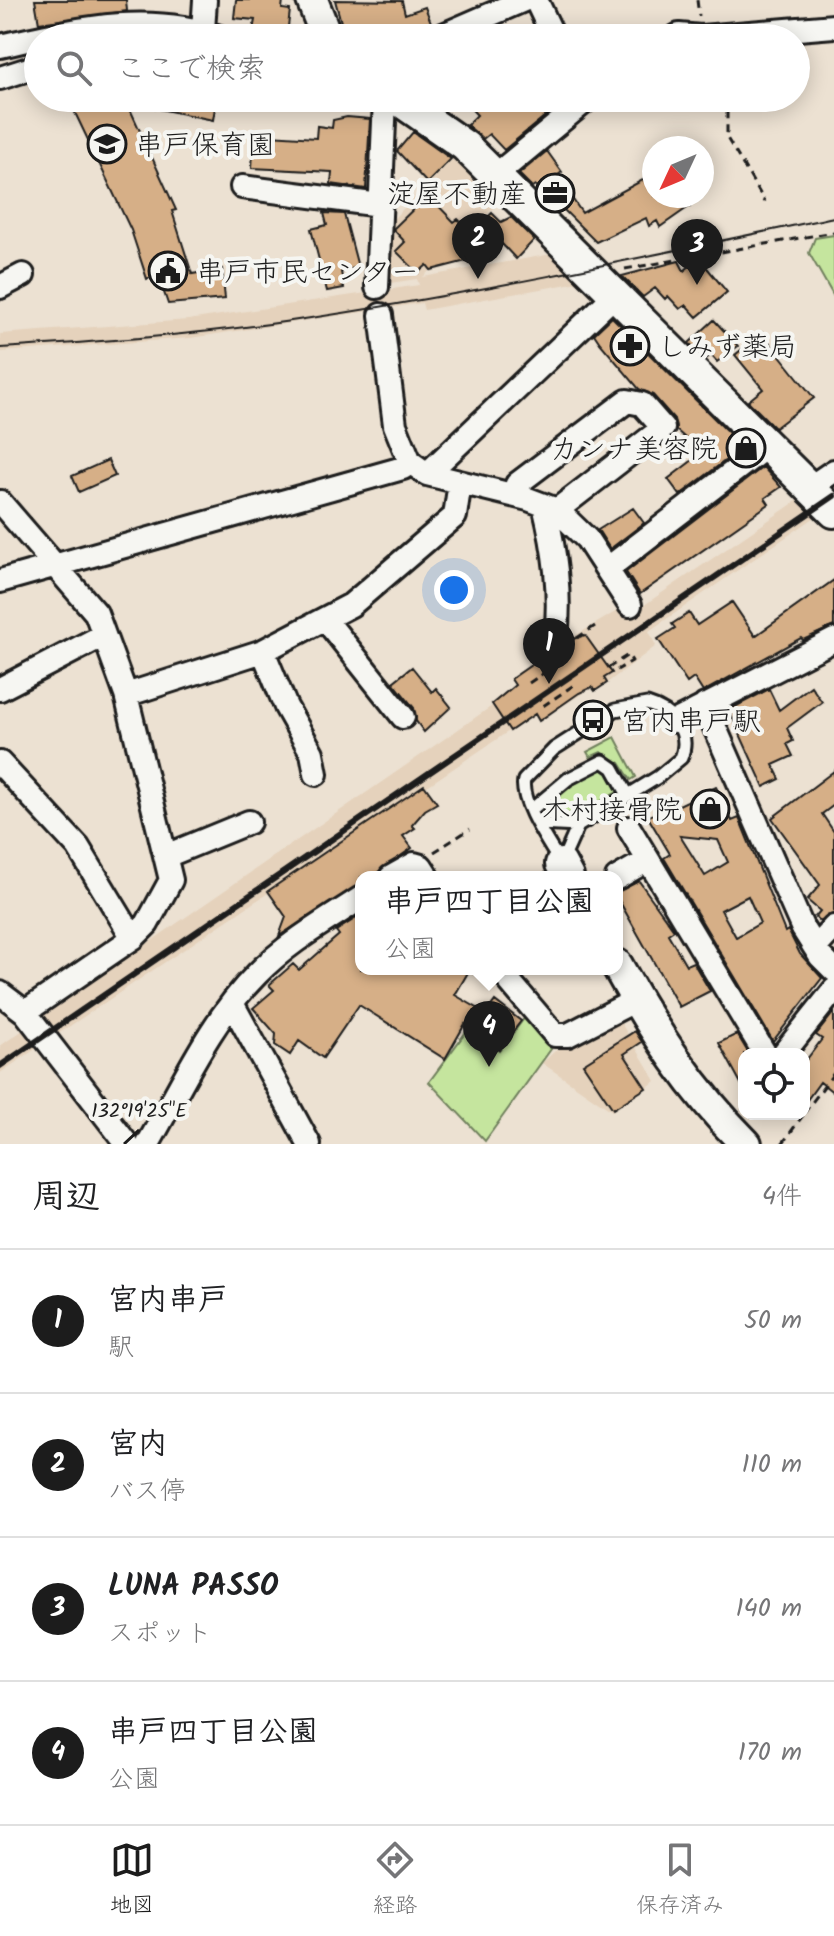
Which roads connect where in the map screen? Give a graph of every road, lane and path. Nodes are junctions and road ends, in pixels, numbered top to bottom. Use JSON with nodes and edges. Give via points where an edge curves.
{"nodes":[{"id":1,"x":205,"y":0,"type":"edge"},
{"id":2,"x":312,"y":0,"type":"edge"},
{"id":3,"x":524,"y":0,"type":"edge"},
{"id":4,"x":536,"y":0,"type":"edge"},
{"id":5,"x":132,"y":24,"type":"edge"},
{"id":6,"x":156,"y":24,"type":"edge"},
{"id":7,"x":211,"y":24,"type":"edge"},
{"id":8,"x":321,"y":24,"type":"edge"},
{"id":9,"x":468,"y":24,"type":"edge"},
{"id":10,"x":547,"y":24,"type":"edge"},
{"id":11,"x":834,"y":26,"type":"edge"},
{"id":12,"x":810,"y":28,"type":"edge"},
{"id":13,"x":24,"y":42,"type":"edge"},
{"id":14,"x":0,"y":46,"type":"edge"},
{"id":15,"x":24,"y":70,"type":"edge"},
{"id":16,"x":0,"y":78,"type":"edge"},
{"id":17,"x":384,"y":112,"type":"edge"},
{"id":18,"x":418,"y":112,"type":"edge"},
{"id":19,"x":571,"y":112,"type":"edge"},
{"id":20,"x":727,"y":112,"type":"edge"},
{"id":21,"x":496,"y":175,"type":"junction"},
{"id":22,"x":242,"y":187,"type":"dead end"},
{"id":23,"x":765,"y":202,"type":"dead end"},
{"id":24,"x":380,"y":205,"type":"junction"},
{"id":25,"x":834,"y":232,"type":"edge"},
{"id":26,"x":23,"y":275,"type":"dead end"},
{"id":27,"x":605,"y":284,"type":"junction"},
{"id":28,"x":0,"y":287,"type":"edge"},
{"id":29,"x":377,"y":287,"type":"dead end"},
{"id":30,"x":381,"y":315,"type":"dead end"},
{"id":31,"x":767,"y":446,"type":"junction"},
{"id":32,"x":419,"y":468,"type":"junction"},
{"id":33,"x":822,"y":479,"type":"edge"},
{"id":34,"x":460,"y":482,"type":"junction"},
{"id":35,"x":513,"y":495,"type":"junction"},
{"id":36,"x":0,"y":502,"type":"edge"},
{"id":37,"x":550,"y":508,"type":"junction"},
{"id":38,"x":834,"y":512,"type":"edge"},
{"id":39,"x":54,"y":566,"type":"junction"},
{"id":40,"x":607,"y":569,"type":"junction"},
{"id":41,"x":0,"y":581,"type":"edge"},
{"id":42,"x":630,"y":605,"type":"dead end"},
{"id":43,"x":325,"y":619,"type":"junction"},
{"id":44,"x":595,"y":626,"type":"dead end"},
{"id":45,"x":104,"y":635,"type":"junction"},
{"id":46,"x":577,"y":638,"type":"dead end"},
{"id":47,"x":834,"y":640,"type":"edge"},
{"id":48,"x":263,"y":651,"type":"junction"},
{"id":49,"x":545,"y":660,"type":"joint"},
{"id":50,"x":608,"y":668,"type":"dead end"},
{"id":51,"x":617,"y":670,"type":"dead end"},
{"id":52,"x":529,"y":683,"type":"dead end"},
{"id":53,"x":574,"y":685,"type":"dead end"},
{"id":54,"x":0,"y":689,"type":"edge"},
{"id":55,"x":126,"y":695,"type":"junction"},
{"id":56,"x":705,"y":705,"type":"junction"},
{"id":57,"x":543,"y":706,"type":"dead end"},
{"id":58,"x":403,"y":717,"type":"dead end"},
{"id":59,"x":676,"y":721,"type":"junction"},
{"id":60,"x":0,"y":763,"type":"edge"},
{"id":61,"x":316,"y":774,"type":"dead end"},
{"id":62,"x":628,"y":795,"type":"junction"},
{"id":63,"x":531,"y":810,"type":"junction"},
{"id":64,"x":249,"y":822,"type":"dead end"},
{"id":65,"x":539,"y":824,"type":"junction"},
{"id":66,"x":578,"y":826,"type":"junction"},
{"id":67,"x":629,"y":828,"type":"dead end"},
{"id":68,"x":470,"y":829,"type":"dead end"},
{"id":69,"x":166,"y":856,"type":"junction"},
{"id":70,"x":648,"y":860,"type":"junction"},
{"id":71,"x":421,"y":871,"type":"edge"},
{"id":72,"x":564,"y":871,"type":"edge"},
{"id":73,"x":623,"y":875,"type":"edge"},
{"id":74,"x":355,"y":902,"type":"edge"},
{"id":75,"x":834,"y":927,"type":"edge"},
{"id":76,"x":133,"y":938,"type":"junction"},
{"id":77,"x":815,"y":948,"type":"junction"},
{"id":78,"x":834,"y":970,"type":"edge"},
{"id":79,"x":504,"y":975,"type":"edge"},
{"id":80,"x":622,"y":975,"type":"edge"},
{"id":81,"x":834,"y":990,"type":"edge"},
{"id":82,"x":636,"y":1000,"type":"junction"},
{"id":83,"x":232,"y":1003,"type":"junction"},
{"id":84,"x":10,"y":1006,"type":"edge"},
{"id":85,"x":761,"y":1048,"type":"edge"},
{"id":86,"x":788,"y":1048,"type":"edge"},
{"id":87,"x":834,"y":1073,"type":"edge"},
{"id":88,"x":810,"y":1106,"type":"edge"},
{"id":89,"x":800,"y":1120,"type":"edge"},
{"id":90,"x":127,"y":1144,"type":"edge"},
{"id":91,"x":148,"y":1144,"type":"edge"},
{"id":92,"x":309,"y":1144,"type":"edge"},
{"id":93,"x":746,"y":1144,"type":"edge"},
{"id":94,"x":782,"y":1144,"type":"edge"}],
"edges":[{"from":1,"to":7,"type":"street"},
{"from":2,"to":8,"type":"street"},
{"from":3,"to":9,"type":"street"},
{"from":4,"to":10,"type":"street"},
{"from":5,"to":6,"type":"street"},
{"from":11,"to":12,"type":"street"},
{"from":13,"to":14,"type":"street"},
{"from":15,"to":16,"type":"street"},
{"from":17,"to":24,"type":"street"},
{"from":18,"to":21,"type":"street"},
{"from":19,"to":21,"type":"street"},
{"from":20,"to":23,"type":"path","via":[[727,138]]},
{"from":21,"to":27,"type":"street"},
{"from":22,"to":24,"type":"street"},
{"from":24,"to":29,"type":"street"},
{"from":25,"to":27,"type":"path"},
{"from":26,"to":28,"type":"street"},
{"from":27,"to":31,"type":"street"},
{"from":27,"to":32,"type":"street"},
{"from":30,"to":32,"type":"street","via":[[395,425]]},
{"from":31,"to":33,"type":"street"},
{"from":31,"to":40,"type":"street"},
{"from":32,"to":34,"type":"street"},
{"from":32,"to":39,"type":"street","via":[[403,468]]},
{"from":33,"to":38,"type":"street"},
{"from":34,"to":35,"type":"street"},
{"from":34,"to":43,"type":"street","via":[[455,516],[351,605]]},
{"from":35,"to":37,"type":"street"},
{"from":35,"to":37,"type":"street","via":[[517,484],[627,401],[642,404],[663,428]]},
{"from":36,"to":39,"type":"street"},
{"from":37,"to":40,"type":"street","via":[[587,539]]},
{"from":37,"to":49,"type":"street","via":[[559,611],[556,638]]},
{"from":39,"to":41,"type":"street"},
{"from":39,"to":45,"type":"street","via":[[96,613]]},
{"from":40,"to":42,"type":"street"},
{"from":43,"to":48,"type":"street"},
{"from":43,"to":58,"type":"street"},
{"from":44,"to":46,"type":"path"},
{"from":45,"to":54,"type":"street"},
{"from":45,"to":55,"type":"street"},
{"from":47,"to":56,"type":"street"},
{"from":48,"to":55,"type":"street"},
{"from":48,"to":61,"type":"street","via":[[312,753]]},
{"from":49,"to":52,"type":"path"},
{"from":50,"to":51,"type":"path","via":[[628,655],[632,661]]},
{"from":53,"to":57,"type":"path"},
{"from":55,"to":69,"type":"street"},
{"from":56,"to":59,"type":"street"},
{"from":56,"to":77,"type":"street"},
{"from":59,"to":62,"type":"lane","via":[[684,738],[681,758]]},
{"from":59,"to":63,"type":"lane","via":[[666,710],[647,704],[615,710],[554,749],[531,771],[523,787]]},
{"from":60,"to":76,"type":"street","via":[[78,847]]},
{"from":62,"to":63,"type":"lane","via":[[603,761],[568,779]]},
{"from":62,"to":66,"type":"lane"},
{"from":63,"to":65,"type":"lane"},
{"from":64,"to":69,"type":"street"},
{"from":65,"to":66,"type":"lane"},
{"from":65,"to":72,"type":"lane"},
{"from":66,"to":72,"type":"lane"},
{"from":67,"to":70,"type":"street"},
{"from":68,"to":71,"type":"path"},
{"from":69,"to":76,"type":"street","via":[[171,880],[147,924]]},
{"from":70,"to":73,"type":"street"},
{"from":70,"to":85,"type":"street"},
{"from":74,"to":83,"type":"street","via":[[277,956]]},
{"from":75,"to":77,"type":"street"},
{"from":76,"to":84,"type":"street"},
{"from":77,"to":78,"type":"street"},
{"from":79,"to":82,"type":"street","via":[[555,1035],[568,1035]]},
{"from":80,"to":82,"type":"street"},
{"from":81,"to":86,"type":"street"},
{"from":82,"to":93,"type":"street","via":[[693,1087]]},
{"from":83,"to":91,"type":"street"},
{"from":83,"to":92,"type":"street"},
{"from":84,"to":90,"type":"street"},
{"from":87,"to":88,"type":"path"},
{"from":89,"to":94,"type":"path"}]}
